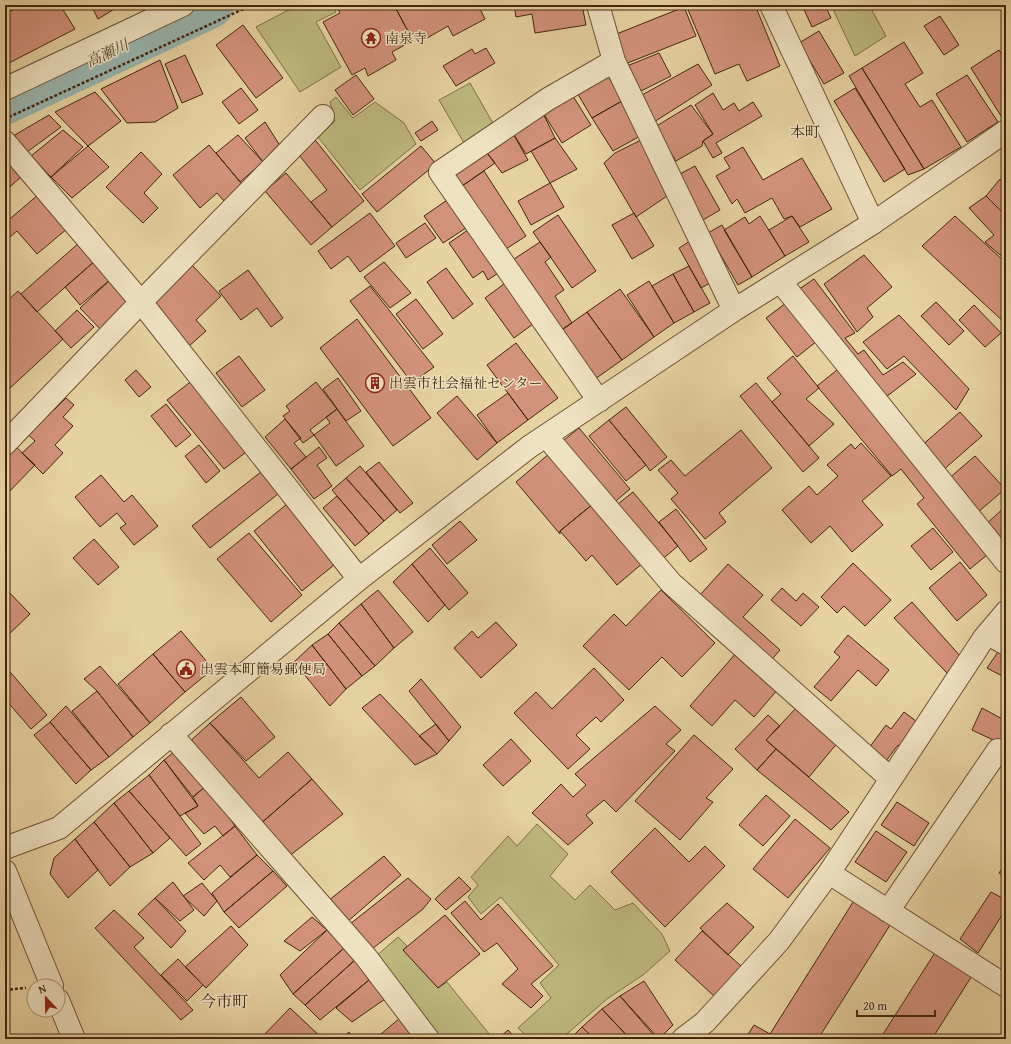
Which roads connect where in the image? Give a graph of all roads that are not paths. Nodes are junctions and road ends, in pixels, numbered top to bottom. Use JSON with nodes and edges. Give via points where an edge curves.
{"nodes":[{"id":1,"x":184,"y":5,"type":"edge"},
{"id":2,"x":598,"y":5,"type":"edge"},
{"id":3,"x":771,"y":5,"type":"edge"},
{"id":4,"x":614,"y":61,"type":"junction"},
{"id":5,"x":5,"y":89,"type":"edge"},
{"id":6,"x":323,"y":116,"type":"dead end"},
{"id":7,"x":1006,"y":132,"type":"edge"},
{"id":8,"x":5,"y":142,"type":"edge"},
{"id":9,"x":873,"y":223,"type":"junction"},
{"id":10,"x":780,"y":281,"type":"junction"},
{"id":11,"x":141,"y":302,"type":"junction"},
{"id":12,"x":734,"y":310,"type":"junction"},
{"id":13,"x":599,"y":401,"type":"junction"},
{"id":14,"x":546,"y":436,"type":"junction"},
{"id":15,"x":7,"y":438,"type":"edge"},
{"id":16,"x":1006,"y":562,"type":"edge"},
{"id":17,"x":359,"y":579,"type":"junction"},
{"id":18,"x":1006,"y":612,"type":"edge"},
{"id":19,"x":997,"y":639,"type":"edge"},
{"id":20,"x":172,"y":734,"type":"junction"},
{"id":21,"x":998,"y":750,"type":"dead end"},
{"id":22,"x":891,"y":779,"type":"junction"},
{"id":23,"x":5,"y":848,"type":"edge"},
{"id":24,"x":5,"y":871,"type":"edge"},
{"id":25,"x":829,"y":873,"type":"junction"},
{"id":26,"x":888,"y":911,"type":"junction"},
{"id":27,"x":49,"y":978,"type":"edge"},
{"id":28,"x":1006,"y":986,"type":"edge"},
{"id":29,"x":65,"y":1018,"type":"edge"},
{"id":30,"x":74,"y":1039,"type":"edge"},
{"id":31,"x":428,"y":1039,"type":"edge"},
{"id":32,"x":683,"y":1039,"type":"edge"}],
"edges":[{"from":1,"to":5,"type":"street"},
{"from":2,"to":4,"type":"street"},
{"from":3,"to":9,"type":"street"},
{"from":4,"to":12,"type":"street"},
{"from":4,"to":13,"type":"street","via":[[548,99],[440,172]]},
{"from":6,"to":11,"type":"street"},
{"from":7,"to":9,"type":"street"},
{"from":8,"to":11,"type":"street"},
{"from":9,"to":10,"type":"street"},
{"from":10,"to":12,"type":"street"},
{"from":10,"to":16,"type":"street"},
{"from":11,"to":15,"type":"street"},
{"from":11,"to":17,"type":"street"},
{"from":12,"to":13,"type":"street"},
{"from":13,"to":14,"type":"street"},
{"from":14,"to":17,"type":"street"},
{"from":14,"to":22,"type":"street","via":[[671,583]]},
{"from":17,"to":20,"type":"street"},
{"from":18,"to":19,"type":"street"},
{"from":19,"to":22,"type":"street"},
{"from":20,"to":23,"type":"street","via":[[59,828]]},
{"from":20,"to":31,"type":"street","via":[[366,958]]},
{"from":21,"to":26,"type":"street"},
{"from":22,"to":25,"type":"street"},
{"from":24,"to":27,"type":"street"},
{"from":25,"to":26,"type":"street"},
{"from":25,"to":32,"type":"street","via":[[779,941],[705,1022]]},
{"from":26,"to":28,"type":"street"},
{"from":29,"to":30,"type":"street"}]}
